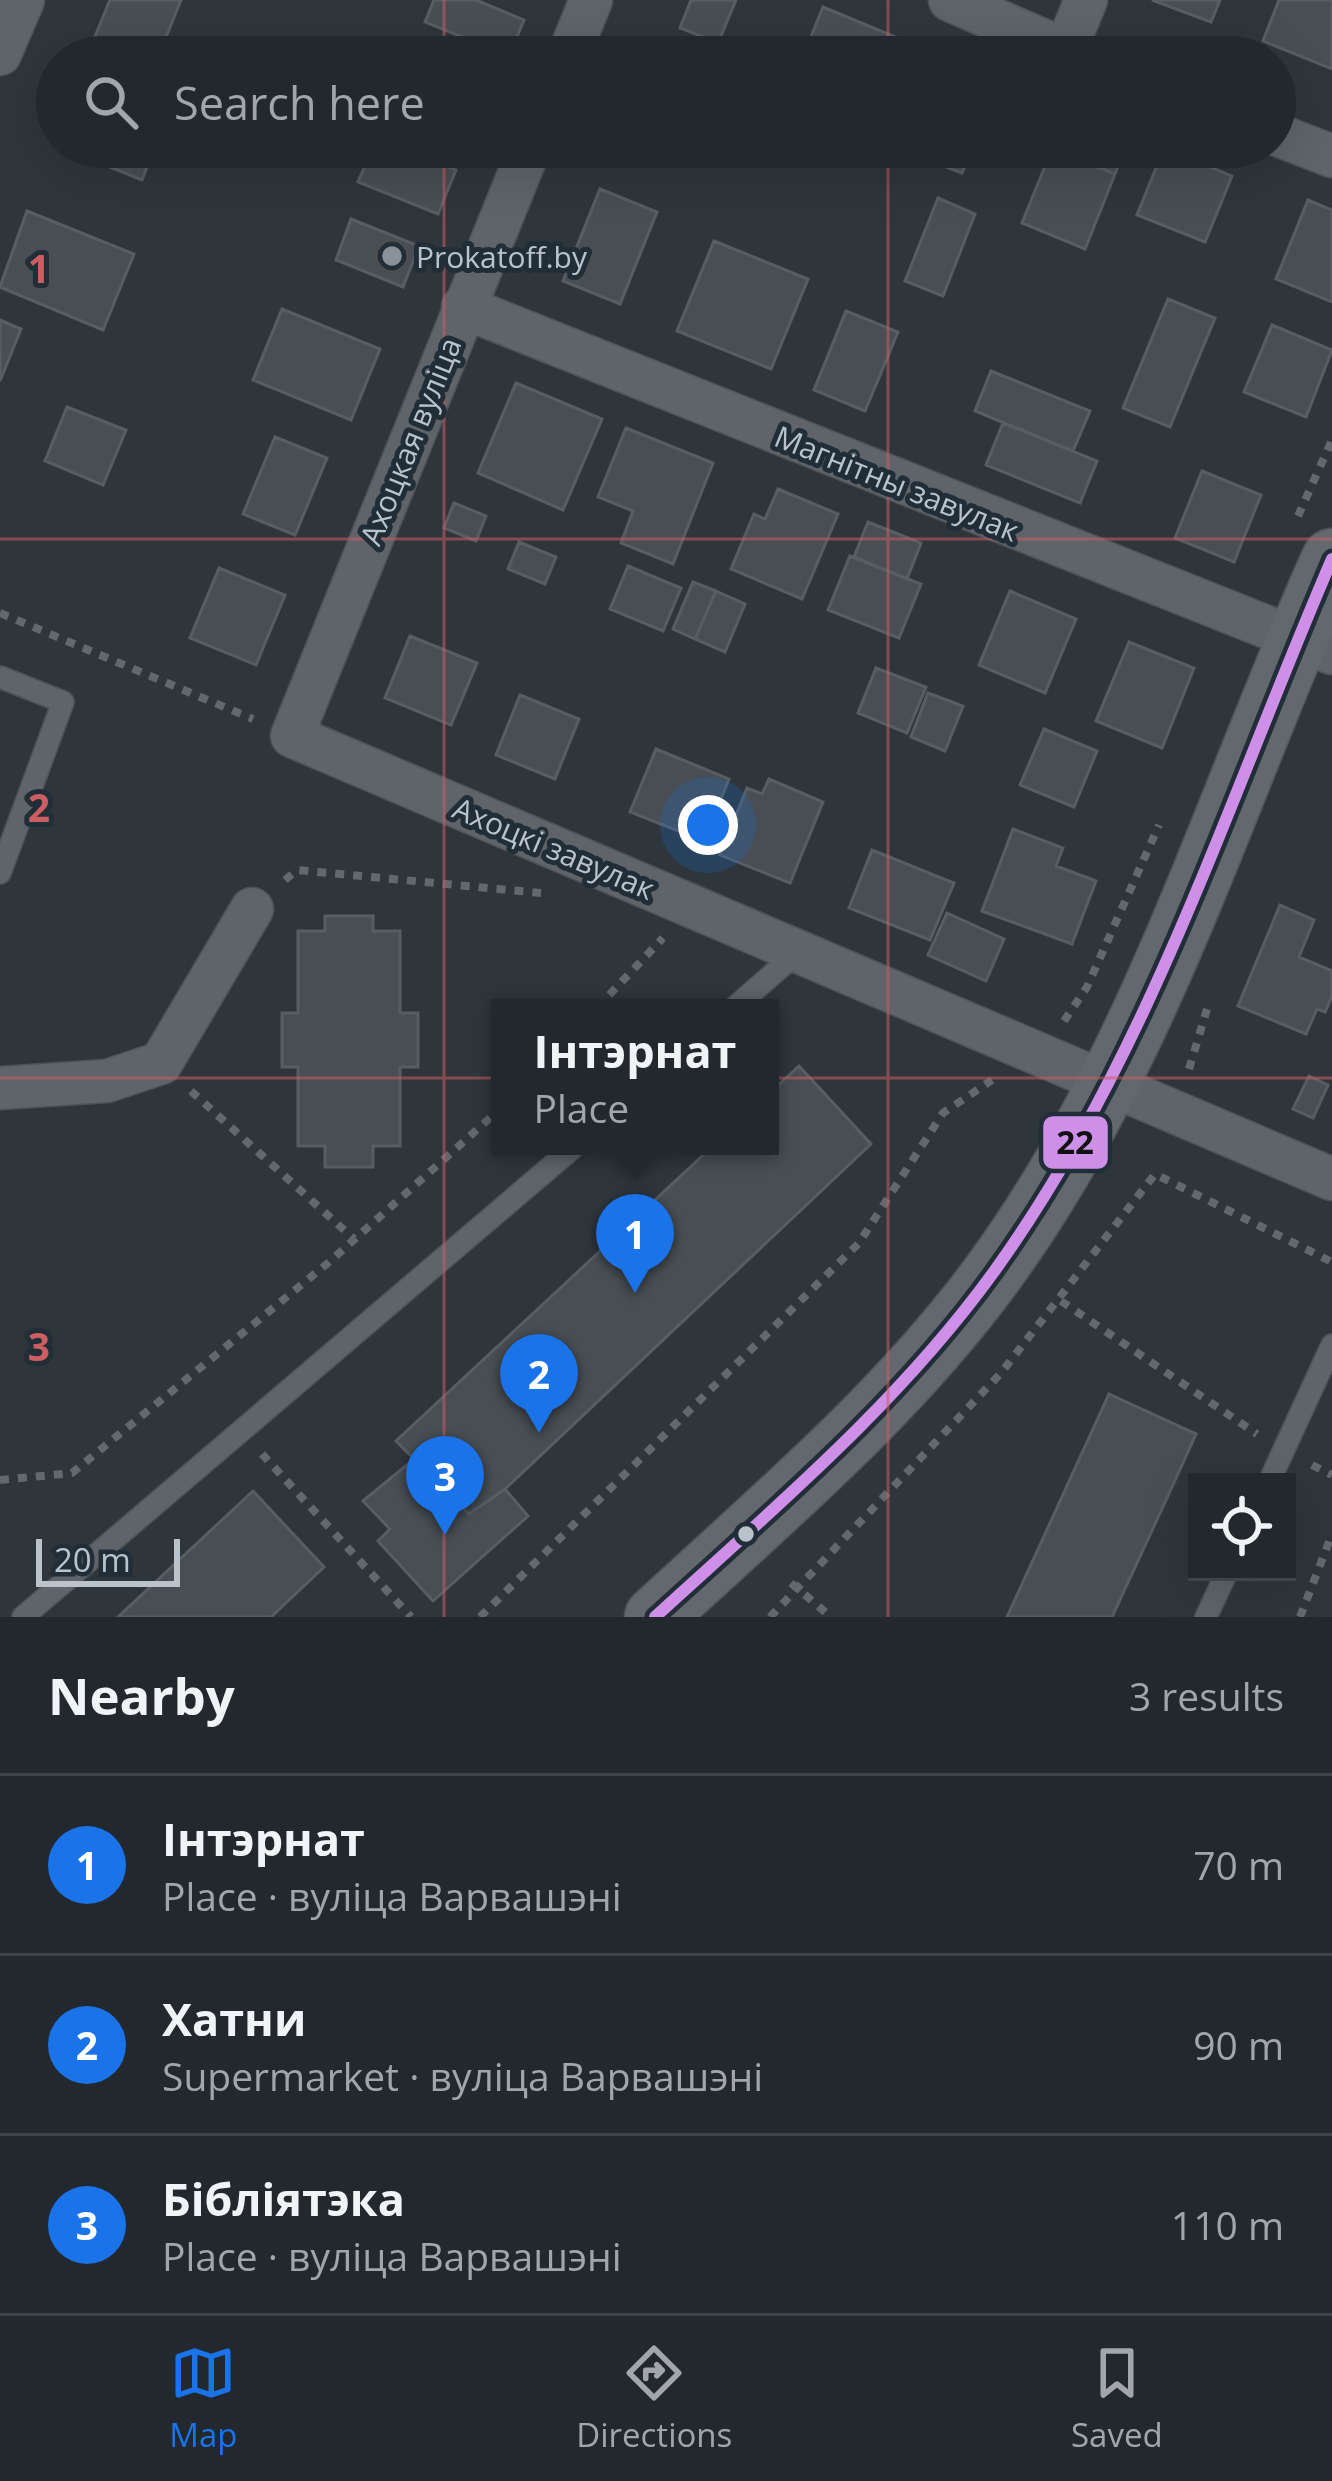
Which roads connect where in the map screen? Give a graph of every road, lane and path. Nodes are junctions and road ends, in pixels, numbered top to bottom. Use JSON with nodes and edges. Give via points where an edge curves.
{"nodes":[{"id":1,"x":23,"y":0,"type":"edge"},
{"id":2,"x":591,"y":0,"type":"edge"},
{"id":3,"x":950,"y":0,"type":"edge"},
{"id":4,"x":1086,"y":0,"type":"edge"},
{"id":5,"x":576,"y":36,"type":"edge"},
{"id":6,"x":1032,"y":36,"type":"edge"},
{"id":7,"x":1077,"y":36,"type":"edge"},
{"id":8,"x":0,"y":54,"type":"edge"},
{"id":9,"x":1296,"y":142,"type":"edge"},
{"id":10,"x":1332,"y":156,"type":"edge"},
{"id":11,"x":521,"y":168,"type":"edge"},
{"id":12,"x":464,"y":308,"type":"junction"},
{"id":13,"x":1332,"y":559,"type":"edge"},
{"id":14,"x":0,"y":613,"type":"edge"},
{"id":15,"x":1314,"y":646,"type":"edge"},
{"id":16,"x":0,"y":677,"type":"edge"},
{"id":17,"x":292,"y":736,"type":"junction"},
{"id":18,"x":0,"y":874,"type":"edge"},
{"id":19,"x":553,"y":894,"type":"dead end"},
{"id":20,"x":693,"y":907,"type":"junction"},
{"id":21,"x":252,"y":909,"type":"joint"},
{"id":22,"x":798,"y":952,"type":"junction"},
{"id":23,"x":606,"y":999,"type":"edge"},
{"id":24,"x":744,"y":999,"type":"edge"},
{"id":25,"x":161,"y":1063,"type":"junction"},
{"id":26,"x":1108,"y":1084,"type":"junction"},
{"id":27,"x":0,"y":1088,"type":"edge"},
{"id":28,"x":491,"y":1117,"type":"edge"},
{"id":29,"x":565,"y":1155,"type":"edge"},
{"id":30,"x":1332,"y":1179,"type":"edge"},
{"id":31,"x":354,"y":1239,"type":"junction"},
{"id":32,"x":1332,"y":1262,"type":"edge"},
{"id":33,"x":1061,"y":1301,"type":"junction"},
{"id":34,"x":1332,"y":1346,"type":"edge"},
{"id":35,"x":244,"y":1434,"type":"junction"},
{"id":36,"x":1283,"y":1452,"type":"junction"},
{"id":37,"x":1273,"y":1473,"type":"edge"},
{"id":38,"x":0,"y":1480,"type":"edge"},
{"id":39,"x":1332,"y":1534,"type":"edge"},
{"id":40,"x":1223,"y":1581,"type":"edge"},
{"id":41,"x":796,"y":1586,"type":"junction"},
{"id":42,"x":23,"y":1617,"type":"edge"},
{"id":43,"x":411,"y":1617,"type":"edge"},
{"id":44,"x":655,"y":1617,"type":"edge"},
{"id":45,"x":770,"y":1617,"type":"edge"},
{"id":46,"x":832,"y":1617,"type":"edge"},
{"id":47,"x":1206,"y":1617,"type":"edge"},
{"id":48,"x":1300,"y":1617,"type":"edge"}],
"edges":[{"from":1,"to":8,"type":"street"},
{"from":2,"to":5,"type":"street"},
{"from":3,"to":6,"type":"street"},
{"from":4,"to":7,"type":"street"},
{"from":9,"to":10,"type":"street"},
{"from":11,"to":12,"type":"street","name":"Ахоцкая вуліца"},
{"from":12,"to":15,"type":"street","name":"Магнітны завулак"},
{"from":12,"to":17,"type":"street","name":"Ахоцкая вуліца"},
{"from":13,"to":15,"type":"street"},
{"from":14,"to":17,"type":"path"},
{"from":15,"to":26,"type":"street"},
{"from":16,"to":18,"type":"lane","via":[[63,702]]},
{"from":17,"to":20,"type":"street","name":"Ахоцкі завулак"},
{"from":19,"to":21,"type":"path","via":[[297,870]]},
{"from":20,"to":22,"type":"street","name":"Ахоцкі завулак"},
{"from":20,"to":23,"type":"path"},
{"from":21,"to":25,"type":"street"},
{"from":22,"to":24,"type":"lane"},
{"from":22,"to":26,"type":"street","name":"Ахоцкі завулак"},
{"from":25,"to":27,"type":"street","via":[[107,1081]]},
{"from":25,"to":31,"type":"path"},
{"from":26,"to":30,"type":"street","name":"Ахоцкі завулак"},
{"from":26,"to":44,"type":"street","via":[[1048,1191],[947,1333],[852,1435]]},
{"from":28,"to":31,"type":"path"},
{"from":29,"to":35,"type":"lane"},
{"from":31,"to":38,"type":"path","via":[[72,1473]]},
{"from":32,"to":33,"type":"path","via":[[1155,1174]]},
{"from":33,"to":36,"type":"path"},
{"from":33,"to":41,"type":"path"},
{"from":34,"to":36,"type":"lane"},
{"from":35,"to":42,"type":"lane"},
{"from":35,"to":43,"type":"path"},
{"from":36,"to":37,"type":"lane"},
{"from":39,"to":48,"type":"path"},
{"from":40,"to":47,"type":"lane"},
{"from":41,"to":45,"type":"path"},
{"from":41,"to":46,"type":"path"}]}
